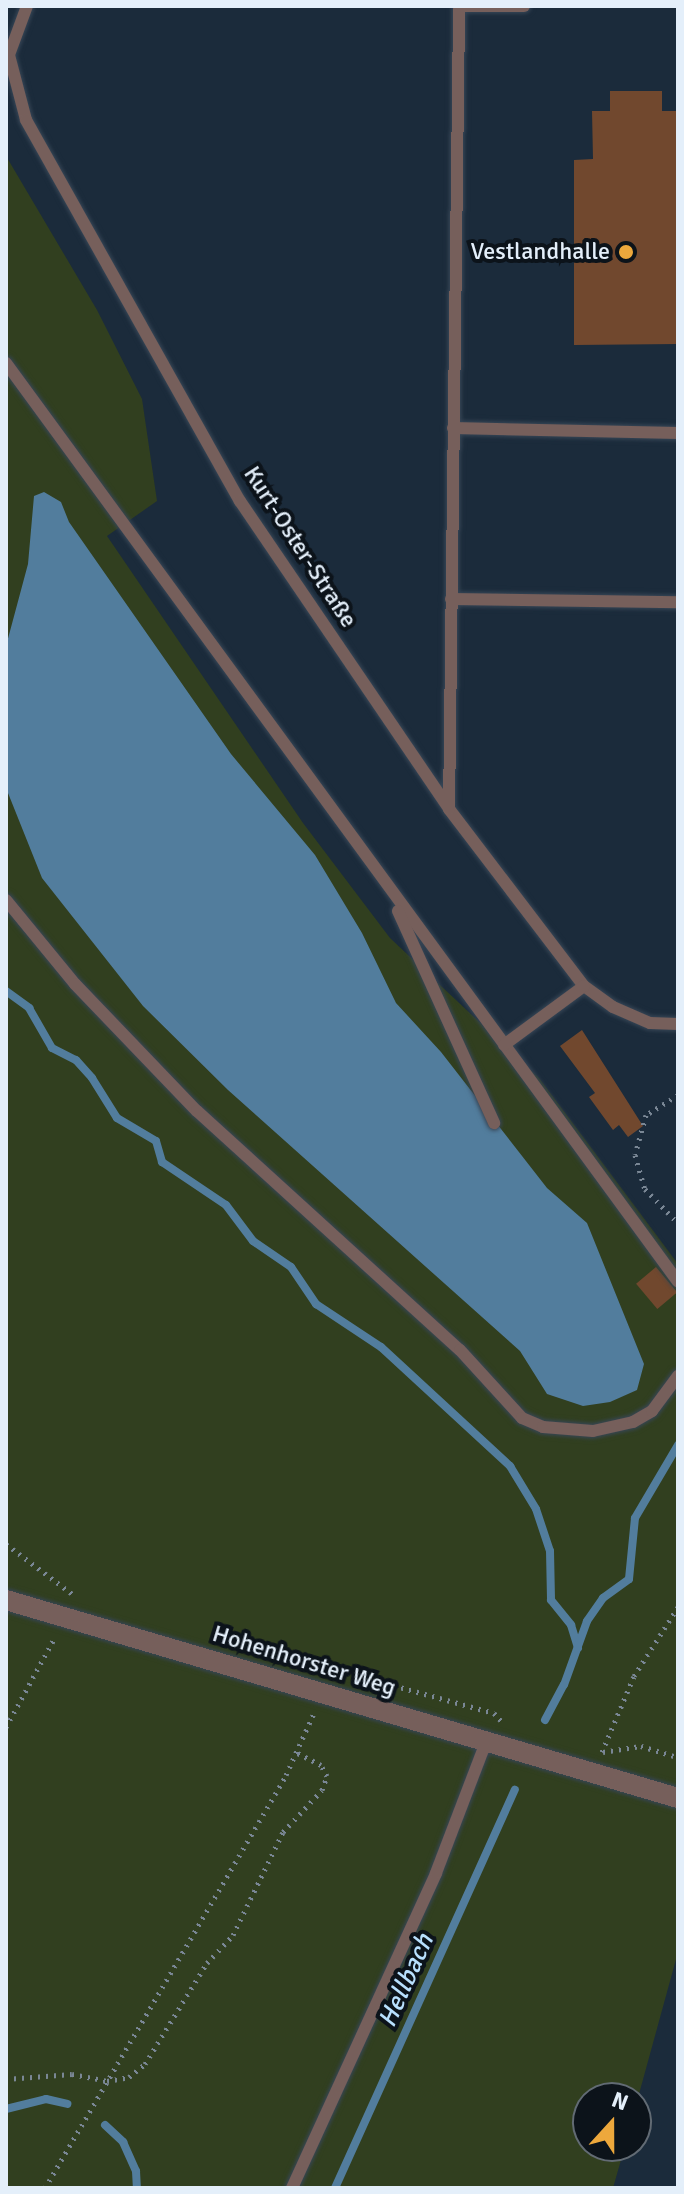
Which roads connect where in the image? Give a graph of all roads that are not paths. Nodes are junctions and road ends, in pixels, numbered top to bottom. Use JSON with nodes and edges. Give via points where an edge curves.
{"nodes":[{"id":1,"x":27,"y":6,"type":"edge"},
{"id":2,"x":524,"y":6,"type":"edge"},
{"id":3,"x":459,"y":7,"type":"edge"},
{"id":4,"x":7,"y":55,"type":"edge"},
{"id":5,"x":6,"y":363,"type":"edge"},
{"id":6,"x":453,"y":428,"type":"junction"},
{"id":7,"x":678,"y":433,"type":"edge"},
{"id":8,"x":451,"y":599,"type":"junction"},
{"id":9,"x":678,"y":602,"type":"edge"},
{"id":10,"x":449,"y":809,"type":"junction"},
{"id":11,"x":387,"y":886,"type":"junction"},
{"id":12,"x":6,"y":900,"type":"edge"},
{"id":13,"x":584,"y":986,"type":"junction"},
{"id":14,"x":678,"y":1024,"type":"edge"},
{"id":15,"x":504,"y":1045,"type":"junction"},
{"id":16,"x":494,"y":1123,"type":"dead end"},
{"id":17,"x":678,"y":1282,"type":"edge"},
{"id":18,"x":678,"y":1376,"type":"edge"},
{"id":19,"x":6,"y":1600,"type":"edge"},
{"id":20,"x":486,"y":1742,"type":"junction"},
{"id":21,"x":587,"y":1772,"type":"junction"},
{"id":22,"x":678,"y":1784,"type":"edge"},
{"id":23,"x":678,"y":1798,"type":"edge"},
{"id":24,"x":292,"y":2188,"type":"edge"}],
"edges":[{"from":1,"to":4,"type":"lane","name":"Kurt-Oster-Straße"},
{"from":2,"to":3,"type":"lane"},
{"from":3,"to":6,"type":"lane"},
{"from":4,"to":10,"type":"lane","name":"Kurt-Oster-Straße","via":[[26,120],[240,501]]},
{"from":5,"to":11,"type":"lane"},
{"from":6,"to":7,"type":"lane"},
{"from":6,"to":8,"type":"lane"},
{"from":8,"to":9,"type":"lane"},
{"from":8,"to":10,"type":"lane"},
{"from":10,"to":13,"type":"lane","name":"Kurt-Oster-Straße"},
{"from":11,"to":15,"type":"lane"},
{"from":11,"to":16,"type":"lane"},
{"from":12,"to":18,"type":"lane","via":[[75,984],[197,1111],[460,1350],[522,1418],[543,1427],[593,1431],[633,1422],[652,1411]]},
{"from":13,"to":14,"type":"lane","name":"Kurt-Oster-Straße","via":[[613,1007],[650,1023]]},
{"from":13,"to":15,"type":"lane"},
{"from":15,"to":17,"type":"lane"},
{"from":19,"to":20,"type":"street","name":"Hohenhorster Weg"},
{"from":20,"to":21,"type":"street","name":"Hohenhorster Weg"},
{"from":20,"to":24,"type":"lane","via":[[436,1873]]},
{"from":21,"to":22,"type":"street","name":"Hohenhorster Weg","via":[[623,1770]]},
{"from":21,"to":23,"type":"street","name":"Hohenhorster Weg"}]}
